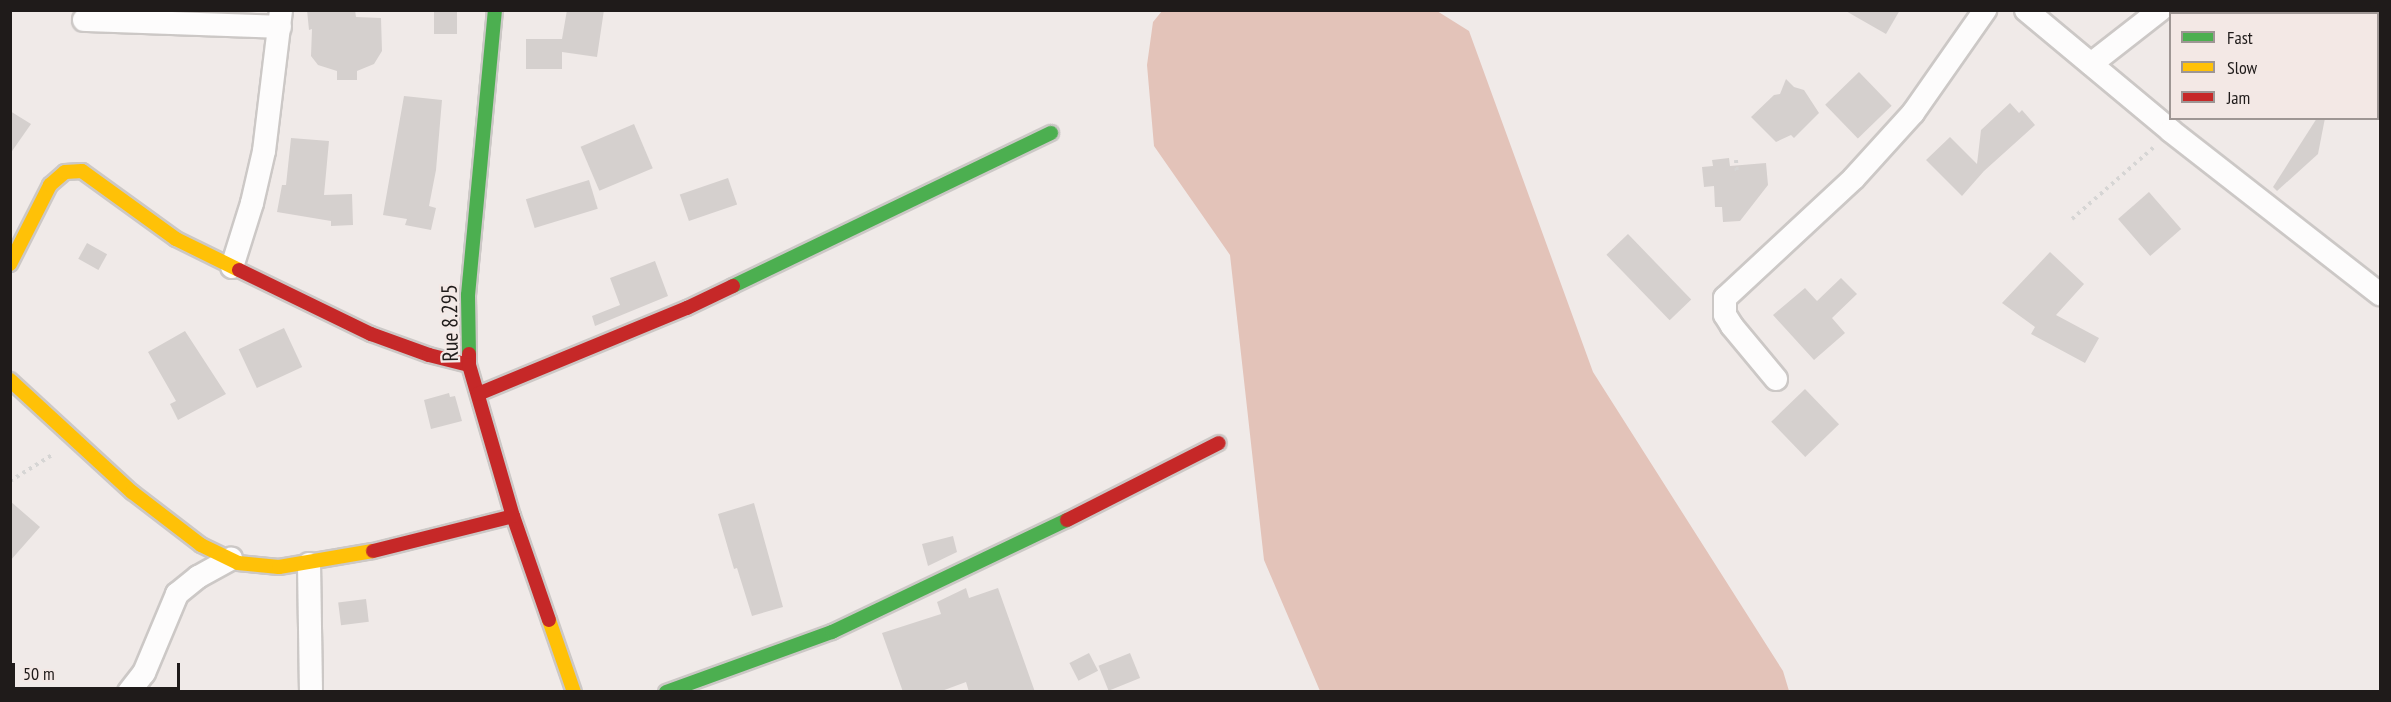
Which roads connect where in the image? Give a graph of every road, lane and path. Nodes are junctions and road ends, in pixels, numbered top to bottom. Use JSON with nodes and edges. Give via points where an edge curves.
{"nodes":[{"id":1,"x":495,"y":10,"type":"edge"},
{"id":2,"x":1985,"y":10,"type":"edge"},
{"id":3,"x":2026,"y":10,"type":"edge"},
{"id":4,"x":2160,"y":10,"type":"edge"},
{"id":5,"x":280,"y":19,"type":"edge"},
{"id":6,"x":84,"y":20,"type":"dead end"},
{"id":7,"x":2091,"y":64,"type":"junction"},
{"id":8,"x":2171,"y":131,"type":"junction"},
{"id":9,"x":1051,"y":133,"type":"dead end"},
{"id":10,"x":1736,"y":160,"type":"dead end"},
{"id":11,"x":1737,"y":175,"type":"dead end"},
{"id":12,"x":2072,"y":219,"type":"dead end"},
{"id":13,"x":10,"y":264,"type":"edge"},
{"id":14,"x":232,"y":267,"type":"junction"},
{"id":15,"x":2380,"y":294,"type":"edge"},
{"id":16,"x":469,"y":365,"type":"junction"},
{"id":17,"x":1776,"y":379,"type":"dead end"},
{"id":18,"x":10,"y":380,"type":"edge"},
{"id":19,"x":478,"y":394,"type":"junction"},
{"id":20,"x":76,"y":441,"type":"junction"},
{"id":21,"x":1219,"y":443,"type":"dead end"},
{"id":22,"x":10,"y":481,"type":"edge"},
{"id":23,"x":513,"y":516,"type":"junction"},
{"id":24,"x":231,"y":559,"type":"junction"},
{"id":25,"x":309,"y":564,"type":"junction"},
{"id":26,"x":129,"y":692,"type":"edge"},
{"id":27,"x":311,"y":692,"type":"edge"},
{"id":28,"x":574,"y":692,"type":"edge"},
{"id":29,"x":666,"y":692,"type":"edge"}],
"edges":[{"from":1,"to":16,"type":"street","name":"Rue 8.295","via":[[468,295]]},
{"from":2,"to":17,"type":"street","via":[[1913,113],[1854,178],[1725,298],[1725,315]]},
{"from":3,"to":7,"type":"street"},
{"from":4,"to":7,"type":"street"},
{"from":5,"to":6,"type":"street"},
{"from":5,"to":14,"type":"street","via":[[264,151]]},
{"from":7,"to":8,"type":"street"},
{"from":8,"to":12,"type":"path"},
{"from":8,"to":15,"type":"street"},
{"from":9,"to":19,"type":"street","via":[[687,308]]},
{"from":10,"to":11,"type":"path"},
{"from":13,"to":14,"type":"street","via":[[50,185],[65,172],[82,171],[176,239]]},
{"from":14,"to":16,"type":"street","via":[[371,333]]},
{"from":16,"to":19,"type":"street","name":"Rue 8.295"},
{"from":18,"to":20,"type":"street"},
{"from":19,"to":23,"type":"street","name":"Rue 8.295"},
{"from":20,"to":22,"type":"path"},
{"from":20,"to":24,"type":"street","via":[[140,499],[201,545]]},
{"from":21,"to":29,"type":"street","via":[[832,632]]},
{"from":23,"to":25,"type":"street","via":[[404,545]]},
{"from":23,"to":28,"type":"street","name":"Rue 8.295"},
{"from":24,"to":25,"type":"street","via":[[279,567]]},
{"from":24,"to":26,"type":"street","via":[[177,594],[144,673]]},
{"from":25,"to":27,"type":"street"}]}
